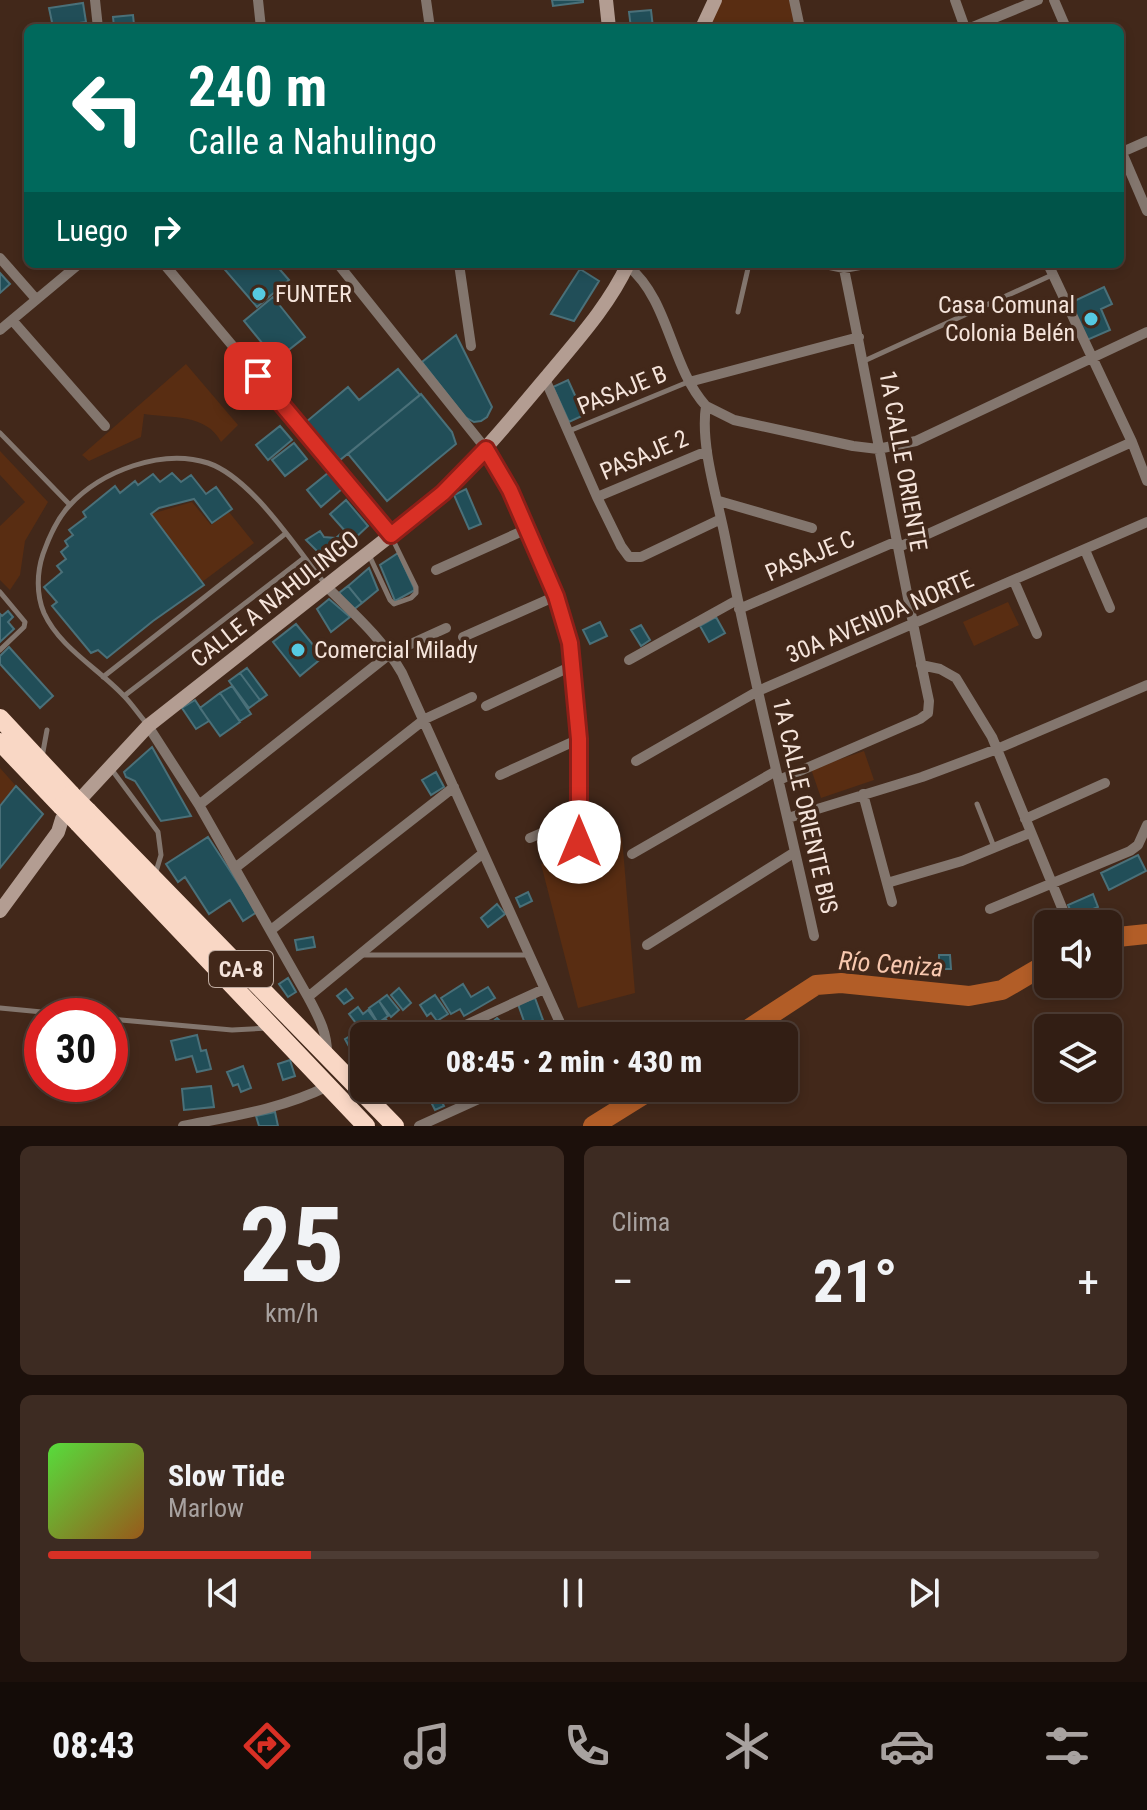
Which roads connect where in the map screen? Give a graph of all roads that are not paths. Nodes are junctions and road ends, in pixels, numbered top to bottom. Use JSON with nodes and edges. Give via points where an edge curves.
{"nodes":[{"id":1,"x":95,"y":0,"type":"edge"},
{"id":2,"x":258,"y":0,"type":"edge"},
{"id":3,"x":426,"y":0,"type":"edge"},
{"id":4,"x":606,"y":0,"type":"edge"},
{"id":5,"x":715,"y":0,"type":"edge"},
{"id":6,"x":794,"y":0,"type":"edge"},
{"id":7,"x":955,"y":0,"type":"edge"},
{"id":8,"x":1038,"y":0,"type":"edge"},
{"id":9,"x":1054,"y":0,"type":"edge"},
{"id":10,"x":98,"y":24,"type":"edge"},
{"id":11,"x":261,"y":24,"type":"edge"},
{"id":12,"x":429,"y":24,"type":"edge"},
{"id":13,"x":609,"y":24,"type":"edge"},
{"id":14,"x":704,"y":24,"type":"edge"},
{"id":15,"x":799,"y":24,"type":"edge"},
{"id":16,"x":965,"y":24,"type":"edge"},
{"id":17,"x":977,"y":24,"type":"edge"},
{"id":18,"x":1064,"y":24,"type":"edge"},
{"id":19,"x":1147,"y":141,"type":"edge"},
{"id":20,"x":1124,"y":150,"type":"edge"},
{"id":21,"x":1124,"y":158,"type":"edge"},
{"id":22,"x":1147,"y":211,"type":"edge"},
{"id":23,"x":0,"y":258,"type":"edge"},
{"id":24,"x":74,"y":268,"type":"edge"},
{"id":25,"x":167,"y":268,"type":"edge"},
{"id":26,"x":341,"y":268,"type":"edge"},
{"id":27,"x":460,"y":268,"type":"edge"},
{"id":28,"x":626,"y":268,"type":"edge"},
{"id":29,"x":631,"y":268,"type":"edge"},
{"id":30,"x":748,"y":268,"type":"edge"},
{"id":31,"x":843,"y":268,"type":"edge"},
{"id":32,"x":1049,"y":268,"type":"edge"},
{"id":33,"x":1052,"y":275,"type":"junction"},
{"id":34,"x":36,"y":299,"type":"junction"},
{"id":35,"x":738,"y":312,"type":"dead end"},
{"id":36,"x":12,"y":320,"type":"junction"},
{"id":37,"x":0,"y":330,"type":"edge"},
{"id":38,"x":1147,"y":332,"type":"edge"},
{"id":39,"x":859,"y":337,"type":"junction"},
{"id":40,"x":471,"y":346,"type":"dead end"},
{"id":41,"x":1092,"y":359,"type":"junction"},
{"id":42,"x":864,"y":361,"type":"junction"},
{"id":43,"x":545,"y":379,"type":"junction"},
{"id":44,"x":689,"y":382,"type":"junction"},
{"id":45,"x":706,"y":406,"type":"junction"},
{"id":46,"x":105,"y":426,"type":"dead end"},
{"id":47,"x":569,"y":431,"type":"junction"},
{"id":48,"x":0,"y":433,"type":"edge"},
{"id":49,"x":1132,"y":442,"type":"junction"},
{"id":50,"x":486,"y":449,"type":"junction"},
{"id":51,"x":878,"y":449,"type":"junction"},
{"id":52,"x":707,"y":451,"type":"junction"},
{"id":53,"x":1147,"y":481,"type":"edge"},
{"id":54,"x":597,"y":497,"type":"junction"},
{"id":55,"x":719,"y":501,"type":"junction"},
{"id":56,"x":70,"y":505,"type":"junction"},
{"id":57,"x":721,"y":519,"type":"junction"},
{"id":58,"x":1147,"y":522,"type":"edge"},
{"id":59,"x":812,"y":528,"type":"dead end"},
{"id":60,"x":527,"y":529,"type":"junction"},
{"id":61,"x":285,"y":534,"type":"junction"},
{"id":62,"x":391,"y":535,"type":"junction"},
{"id":63,"x":898,"y":544,"type":"junction"},
{"id":64,"x":1085,"y":550,"type":"junction"},
{"id":65,"x":368,"y":554,"type":"junction"},
{"id":66,"x":304,"y":558,"type":"junction"},
{"id":67,"x":436,"y":570,"type":"dead end"},
{"id":68,"x":1014,"y":581,"type":"junction"},
{"id":69,"x":325,"y":585,"type":"junction"},
{"id":70,"x":0,"y":592,"type":"edge"},
{"id":71,"x":556,"y":596,"type":"junction"},
{"id":72,"x":738,"y":605,"type":"junction"},
{"id":73,"x":1110,"y":608,"type":"dead end"},
{"id":74,"x":913,"y":625,"type":"junction"},
{"id":75,"x":446,"y":628,"type":"dead end"},
{"id":76,"x":1037,"y":634,"type":"dead end"},
{"id":77,"x":463,"y":637,"type":"dead end"},
{"id":78,"x":0,"y":650,"type":"edge"},
{"id":79,"x":391,"y":653,"type":"junction"},
{"id":80,"x":629,"y":660,"type":"dead end"},
{"id":81,"x":574,"y":665,"type":"junction"},
{"id":82,"x":921,"y":665,"type":"junction"},
{"id":83,"x":103,"y":677,"type":"junction"},
{"id":84,"x":1147,"y":685,"type":"edge"},
{"id":85,"x":758,"y":691,"type":"junction"},
{"id":86,"x":124,"y":696,"type":"junction"},
{"id":87,"x":472,"y":697,"type":"dead end"},
{"id":88,"x":486,"y":706,"type":"dead end"},
{"id":89,"x":0,"y":718,"type":"edge"},
{"id":90,"x":425,"y":719,"type":"junction"},
{"id":91,"x":148,"y":726,"type":"junction"},
{"id":92,"x":47,"y":730,"type":"dead end"},
{"id":93,"x":579,"y":739,"type":"junction"},
{"id":94,"x":0,"y":742,"type":"edge"},
{"id":95,"x":997,"y":749,"type":"junction"},
{"id":96,"x":636,"y":761,"type":"dead end"},
{"id":97,"x":41,"y":762,"type":"junction"},
{"id":98,"x":110,"y":768,"type":"junction"},
{"id":99,"x":500,"y":775,"type":"dead end"},
{"id":100,"x":777,"y":776,"type":"junction"},
{"id":101,"x":1105,"y":783,"type":"dead end"},
{"id":102,"x":454,"y":787,"type":"junction"},
{"id":103,"x":863,"y":794,"type":"junction"},
{"id":104,"x":66,"y":800,"type":"junction"},
{"id":105,"x":977,"y":804,"type":"dead end"},
{"id":106,"x":199,"y":805,"type":"junction"},
{"id":107,"x":83,"y":817,"type":"junction"},
{"id":108,"x":579,"y":817,"type":"junction"},
{"id":109,"x":788,"y":818,"type":"junction"},
{"id":110,"x":1025,"y":819,"type":"junction"},
{"id":111,"x":1147,"y":825,"type":"edge"},
{"id":112,"x":1030,"y":833,"type":"junction"},
{"id":113,"x":530,"y":838,"type":"dead end"},
{"id":114,"x":579,"y":842,"type":"dead end"},
{"id":115,"x":995,"y":848,"type":"junction"},
{"id":116,"x":795,"y":852,"type":"junction"},
{"id":117,"x":482,"y":854,"type":"junction"},
{"id":118,"x":632,"y":854,"type":"dead end"},
{"id":119,"x":235,"y":868,"type":"junction"},
{"id":120,"x":154,"y":880,"type":"junction"},
{"id":121,"x":887,"y":883,"type":"junction"},
{"id":122,"x":1052,"y":884,"type":"junction"},
{"id":123,"x":892,"y":902,"type":"dead end"},
{"id":124,"x":990,"y":909,"type":"dead end"},
{"id":125,"x":1063,"y":910,"type":"edge"},
{"id":126,"x":0,"y":911,"type":"edge"},
{"id":127,"x":271,"y":930,"type":"junction"},
{"id":128,"x":814,"y":936,"type":"dead end"},
{"id":129,"x":647,"y":945,"type":"dead end"},
{"id":130,"x":360,"y":955,"type":"junction"},
{"id":131,"x":530,"y":955,"type":"junction"},
{"id":132,"x":544,"y":989,"type":"junction"},
{"id":133,"x":308,"y":997,"type":"junction"},
{"id":134,"x":0,"y":1008,"type":"edge"},
{"id":135,"x":24,"y":1010,"type":"edge"},
{"id":136,"x":128,"y":1021,"type":"edge"},
{"id":137,"x":472,"y":1022,"type":"edge"},
{"id":138,"x":559,"y":1022,"type":"edge"},
{"id":139,"x":273,"y":1028,"type":"junction"},
{"id":140,"x":327,"y":1056,"type":"junction"},
{"id":141,"x":350,"y":1072,"type":"edge"},
{"id":142,"x":328,"y":1086,"type":"junction"},
{"id":143,"x":376,"y":1102,"type":"edge"},
{"id":144,"x":472,"y":1102,"type":"edge"},
{"id":145,"x":183,"y":1126,"type":"edge"},
{"id":146,"x":366,"y":1126,"type":"edge"},
{"id":147,"x":395,"y":1126,"type":"edge"},
{"id":148,"x":419,"y":1126,"type":"edge"}],
"edges":[{"from":1,"to":10,"type":"street"},
{"from":2,"to":11,"type":"street"},
{"from":3,"to":12,"type":"street"},
{"from":4,"to":13,"type":"street"},
{"from":5,"to":14,"type":"street"},
{"from":6,"to":15,"type":"street"},
{"from":7,"to":16,"type":"street"},
{"from":8,"to":17,"type":"street"},
{"from":9,"to":18,"type":"street"},
{"from":19,"to":20,"type":"street"},
{"from":21,"to":22,"type":"street"},
{"from":23,"to":34,"type":"street"},
{"from":24,"to":34,"type":"street"},
{"from":25,"to":62,"type":"street"},
{"from":26,"to":50,"type":"street"},
{"from":27,"to":40,"type":"street"},
{"from":28,"to":43,"type":"street","name":"CALLE A NAHULINGO","via":[[592,322]]},
{"from":29,"to":44,"type":"street","via":[[646,285]]},
{"from":30,"to":35,"type":"lane"},
{"from":31,"to":39,"type":"street","name":"1A CALLE ORIENTE"},
{"from":32,"to":33,"type":"street"},
{"from":33,"to":41,"type":"street"},
{"from":33,"to":42,"type":"lane"},
{"from":34,"to":36,"type":"street"},
{"from":36,"to":37,"type":"street"},
{"from":36,"to":46,"type":"street"},
{"from":38,"to":41,"type":"street"},
{"from":39,"to":42,"type":"street","name":"1A CALLE ORIENTE"},
{"from":39,"to":44,"type":"street"},
{"from":41,"to":49,"type":"street"},
{"from":41,"to":51,"type":"street","via":[[916,441]]},
{"from":42,"to":51,"type":"street","name":"1A CALLE ORIENTE"},
{"from":43,"to":47,"type":"street"},
{"from":43,"to":50,"type":"street","name":"CALLE A NAHULINGO"},
{"from":44,"to":45,"type":"street"},
{"from":44,"to":47,"type":"lane","name":"PASAJE B"},
{"from":45,"to":51,"type":"street","via":[[734,420]]},
{"from":45,"to":52,"type":"street","name":"1A CALLE ORIENTE BIS"},
{"from":47,"to":54,"type":"street"},
{"from":48,"to":56,"type":"lane"},
{"from":49,"to":53,"type":"street"},
{"from":49,"to":63,"type":"street","name":"PASAJE C"},
{"from":50,"to":60,"type":"street"},
{"from":50,"to":62,"type":"street","name":"CALLE A NAHULINGO"},
{"from":51,"to":63,"type":"street","name":"1A CALLE ORIENTE"},
{"from":52,"to":54,"type":"street","name":"PASAJE 2"},
{"from":52,"to":55,"type":"street","name":"1A CALLE ORIENTE BIS"},
{"from":54,"to":57,"type":"street","via":[[629,557],[641,557]]},
{"from":55,"to":57,"type":"street","name":"1A CALLE ORIENTE BIS"},
{"from":55,"to":59,"type":"street"},
{"from":56,"to":61,"type":"lane","via":[[128,468],[192,459],[224,470],[245,486]]},
{"from":56,"to":83,"type":"lane","via":[[46,545],[37,585],[44,613],[61,639]]},
{"from":57,"to":72,"type":"street","name":"1A CALLE ORIENTE BIS"},
{"from":58,"to":64,"type":"street","name":"30A AVENIDA NORTE"},
{"from":60,"to":67,"type":"street"},
{"from":60,"to":71,"type":"street"},
{"from":61,"to":66,"type":"lane"},
{"from":61,"to":83,"type":"lane"},
{"from":62,"to":65,"type":"street","name":"CALLE A NAHULINGO"},
{"from":62,"to":65,"type":"lane","via":[[416,587],[411,598],[394,604],[390,600]]},
{"from":63,"to":72,"type":"street","name":"PASAJE C"},
{"from":63,"to":74,"type":"street","name":"1A CALLE ORIENTE"},
{"from":64,"to":68,"type":"street","name":"30A AVENIDA NORTE"},
{"from":64,"to":73,"type":"street"},
{"from":65,"to":69,"type":"street","name":"CALLE A NAHULINGO"},
{"from":66,"to":69,"type":"lane"},
{"from":66,"to":86,"type":"lane"},
{"from":68,"to":74,"type":"street","name":"30A AVENIDA NORTE"},
{"from":68,"to":76,"type":"street"},
{"from":69,"to":79,"type":"street"},
{"from":69,"to":91,"type":"street","name":"CALLE A NAHULINGO"},
{"from":70,"to":78,"type":"lane","via":[[25,622]]},
{"from":71,"to":77,"type":"street"},
{"from":71,"to":81,"type":"street"},
{"from":72,"to":80,"type":"street","name":"PASAJE C"},
{"from":72,"to":85,"type":"street","name":"1A CALLE ORIENTE BIS"},
{"from":74,"to":82,"type":"street","name":"1A CALLE ORIENTE"},
{"from":74,"to":85,"type":"street","name":"30A AVENIDA NORTE"},
{"from":75,"to":79,"type":"street"},
{"from":79,"to":90,"type":"street"},
{"from":79,"to":106,"type":"street"},
{"from":81,"to":88,"type":"street"},
{"from":81,"to":93,"type":"street"},
{"from":82,"to":95,"type":"street","via":[[956,678]]},
{"from":82,"to":100,"type":"street","name":"1A CALLE ORIENTE","via":[[928,713]]},
{"from":83,"to":86,"type":"lane"},
{"from":84,"to":95,"type":"street"},
{"from":85,"to":96,"type":"street","name":"30A AVENIDA NORTE"},
{"from":85,"to":100,"type":"street","name":"1A CALLE ORIENTE BIS"},
{"from":86,"to":91,"type":"lane"},
{"from":87,"to":90,"type":"street"},
{"from":89,"to":97,"type":"highway","number":"CA-8"},
{"from":90,"to":102,"type":"street"},
{"from":90,"to":119,"type":"street"},
{"from":91,"to":98,"type":"street","name":"CALLE A NAHULINGO"},
{"from":91,"to":106,"type":"street"},
{"from":92,"to":97,"type":"lane"},
{"from":93,"to":99,"type":"street"},
{"from":93,"to":108,"type":"street"},
{"from":94,"to":104,"type":"highway","number":"CA-8"},
{"from":95,"to":103,"type":"street"},
{"from":95,"to":110,"type":"street"},
{"from":97,"to":104,"type":"highway","number":"CA-8"},
{"from":98,"to":120,"type":"lane","via":[[158,832],[161,855]]},
{"from":98,"to":126,"type":"street","name":"CALLE A NAHULINGO"},
{"from":100,"to":109,"type":"street","name":"1A CALLE ORIENTE BIS"},
{"from":100,"to":118,"type":"street"},
{"from":101,"to":110,"type":"street"},
{"from":102,"to":117,"type":"street"},
{"from":102,"to":127,"type":"street"},
{"from":103,"to":109,"type":"street"},
{"from":103,"to":121,"type":"street"},
{"from":104,"to":107,"type":"highway","number":"CA-8","bridge":true},
{"from":105,"to":115,"type":"lane"},
{"from":106,"to":119,"type":"street"},
{"from":107,"to":120,"type":"highway","number":"CA-8"},
{"from":107,"to":139,"type":"highway","number":"CA-8"},
{"from":108,"to":113,"type":"street"},
{"from":108,"to":114,"type":"street"},
{"from":109,"to":116,"type":"street","name":"1A CALLE ORIENTE BIS"},
{"from":110,"to":112,"type":"street"},
{"from":111,"to":122,"type":"street","via":[[1138,845]]},
{"from":112,"to":115,"type":"street"},
{"from":112,"to":122,"type":"street"},
{"from":115,"to":121,"type":"street"},
{"from":116,"to":128,"type":"street","name":"1A CALLE ORIENTE BIS"},
{"from":116,"to":129,"type":"street"},
{"from":117,"to":130,"type":"street"},
{"from":117,"to":131,"type":"street"},
{"from":119,"to":127,"type":"street"},
{"from":120,"to":140,"type":"highway","number":"CA-8"},
{"from":121,"to":123,"type":"street"},
{"from":122,"to":124,"type":"street"},
{"from":122,"to":125,"type":"street"},
{"from":127,"to":133,"type":"street"},
{"from":130,"to":131,"type":"lane"},
{"from":130,"to":133,"type":"street"},
{"from":131,"to":132,"type":"street"},
{"from":132,"to":137,"type":"street"},
{"from":132,"to":138,"type":"street"},
{"from":133,"to":140,"type":"street","via":[[322,1023]]},
{"from":134,"to":135,"type":"lane"},
{"from":136,"to":139,"type":"lane","via":[[232,1030]]},
{"from":139,"to":142,"type":"highway","number":"CA-8"},
{"from":140,"to":141,"type":"highway","number":"CA-8"},
{"from":142,"to":145,"type":"street","via":[[277,1107]]},
{"from":142,"to":146,"type":"highway","number":"CA-8"},
{"from":143,"to":147,"type":"highway","number":"CA-8"},
{"from":144,"to":148,"type":"street"}]}
